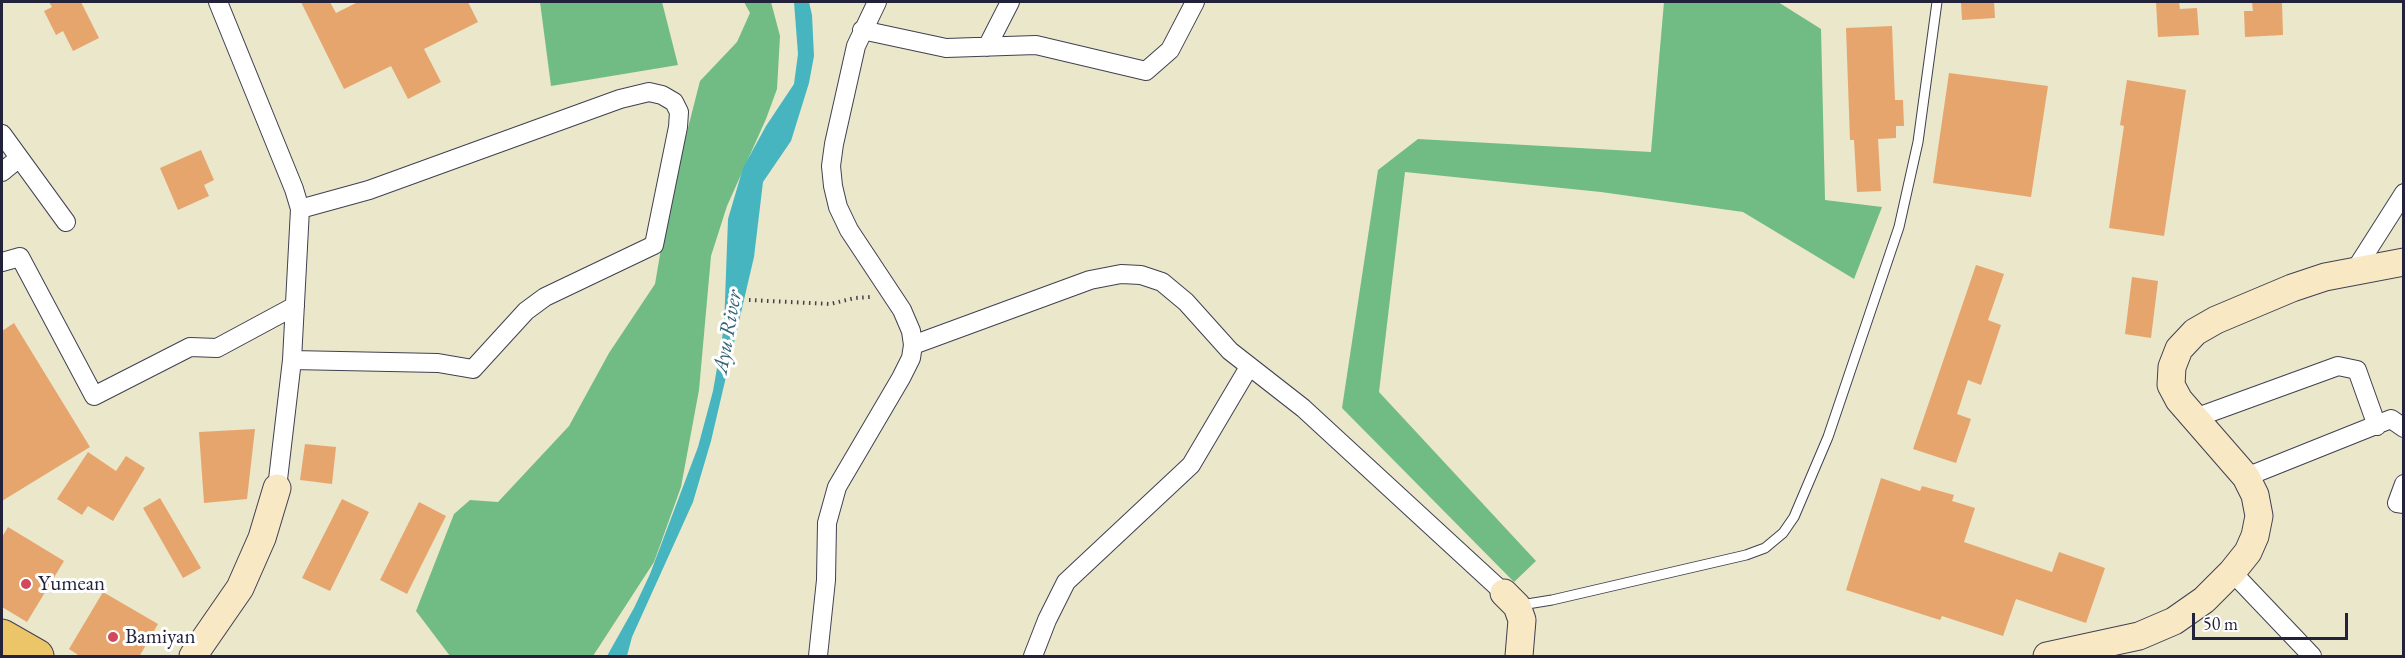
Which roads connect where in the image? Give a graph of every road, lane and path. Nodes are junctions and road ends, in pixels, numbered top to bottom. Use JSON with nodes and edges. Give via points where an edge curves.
{"nodes":[{"id":1,"x":218,"y":2,"type":"edge"},
{"id":2,"x":877,"y":2,"type":"edge"},
{"id":3,"x":1010,"y":2,"type":"edge"},
{"id":4,"x":1195,"y":2,"type":"edge"},
{"id":5,"x":1937,"y":2,"type":"edge"},
{"id":6,"x":862,"y":30,"type":"junction"},
{"id":7,"x":987,"y":46,"type":"junction"},
{"id":8,"x":2,"y":134,"type":"edge"},
{"id":9,"x":19,"y":158,"type":"junction"},
{"id":10,"x":2,"y":172,"type":"edge"},
{"id":11,"x":2403,"y":193,"type":"edge"},
{"id":12,"x":300,"y":209,"type":"junction"},
{"id":13,"x":66,"y":222,"type":"dead end"},
{"id":14,"x":2,"y":262,"type":"edge"},
{"id":15,"x":2403,"y":262,"type":"edge"},
{"id":16,"x":2355,"y":270,"type":"junction"},
{"id":17,"x":888,"y":285,"type":"junction"},
{"id":18,"x":749,"y":300,"type":"dead end"},
{"id":19,"x":295,"y":306,"type":"junction"},
{"id":20,"x":913,"y":345,"type":"junction"},
{"id":21,"x":292,"y":360,"type":"junction"},
{"id":22,"x":1250,"y":367,"type":"junction"},
{"id":23,"x":2195,"y":418,"type":"junction"},
{"id":24,"x":2377,"y":426,"type":"junction"},
{"id":25,"x":2403,"y":428,"type":"edge"},
{"id":26,"x":2246,"y":477,"type":"junction"},
{"id":27,"x":2403,"y":484,"type":"edge"},
{"id":28,"x":277,"y":488,"type":"joint"},
{"id":29,"x":2403,"y":504,"type":"edge"},
{"id":30,"x":2232,"y":572,"type":"junction"},
{"id":31,"x":1510,"y":599,"type":"junction"},
{"id":32,"x":2,"y":636,"type":"edge"},
{"id":33,"x":37,"y":657,"type":"edge"},
{"id":34,"x":193,"y":657,"type":"edge"},
{"id":35,"x":818,"y":657,"type":"edge"},
{"id":36,"x":1033,"y":657,"type":"edge"},
{"id":37,"x":1519,"y":657,"type":"edge"},
{"id":38,"x":2048,"y":657,"type":"edge"},
{"id":39,"x":2312,"y":657,"type":"edge"}],
"edges":[{"from":1,"to":12,"type":"street"},
{"from":2,"to":6,"type":"street"},
{"from":3,"to":7,"type":"street"},
{"from":4,"to":7,"type":"street","via":[[1170,50],[1146,71],[1036,45]]},
{"from":5,"to":31,"type":"lane","via":[[1918,142],[1899,227],[1828,437],[1794,517],[1783,533],[1765,548],[1746,555],[1552,600]]},
{"from":6,"to":7,"type":"street","via":[[946,48]]},
{"from":6,"to":17,"type":"street","via":[[834,144],[833,186],[849,230]]},
{"from":8,"to":9,"type":"street"},
{"from":9,"to":10,"type":"street"},
{"from":9,"to":13,"type":"street"},
{"from":11,"to":16,"type":"street"},
{"from":12,"to":19,"type":"street"},
{"from":12,"to":21,"type":"street","via":[[369,190],[620,99],[649,92],[674,102],[679,112],[654,245],[545,297],[526,311],[472,369],[438,363]]},
{"from":14,"to":19,"type":"street","via":[[20,257],[94,396],[190,348],[217,348]]},
{"from":15,"to":16,"type":"street"},
{"from":16,"to":23,"type":"street","via":[[2292,288],[2195,332],[2179,349],[2172,367],[2172,385]]},
{"from":17,"to":18,"type":"path","via":[[875,297],[830,304]]},
{"from":17,"to":20,"type":"street","via":[[911,331]]},
{"from":19,"to":21,"type":"street"},
{"from":20,"to":22,"type":"street","via":[[1090,280],[1142,274],[1162,282],[1186,302],[1230,351]]},
{"from":20,"to":35,"type":"street","via":[[901,378],[837,488],[827,523]]},
{"from":21,"to":28,"type":"street"},
{"from":22,"to":31,"type":"street","via":[[1303,408]]},
{"from":22,"to":36,"type":"street","via":[[1191,465],[1066,582]]},
{"from":23,"to":24,"type":"street","via":[[2338,366],[2357,370]]},
{"from":23,"to":26,"type":"street"},
{"from":24,"to":25,"type":"street","via":[[2391,419]]},
{"from":24,"to":26,"type":"street"},
{"from":26,"to":30,"type":"street","via":[[2259,516],[2248,552]]},
{"from":27,"to":29,"type":"street","via":[[2397,503]]},
{"from":28,"to":34,"type":"street","via":[[262,538],[240,588]]},
{"from":30,"to":38,"type":"street","via":[[2204,600],[2174,621],[2139,636]]},
{"from":30,"to":39,"type":"street"},
{"from":31,"to":37,"type":"street","via":[[1522,620]]},
{"from":32,"to":33,"type":"highway"}]}
